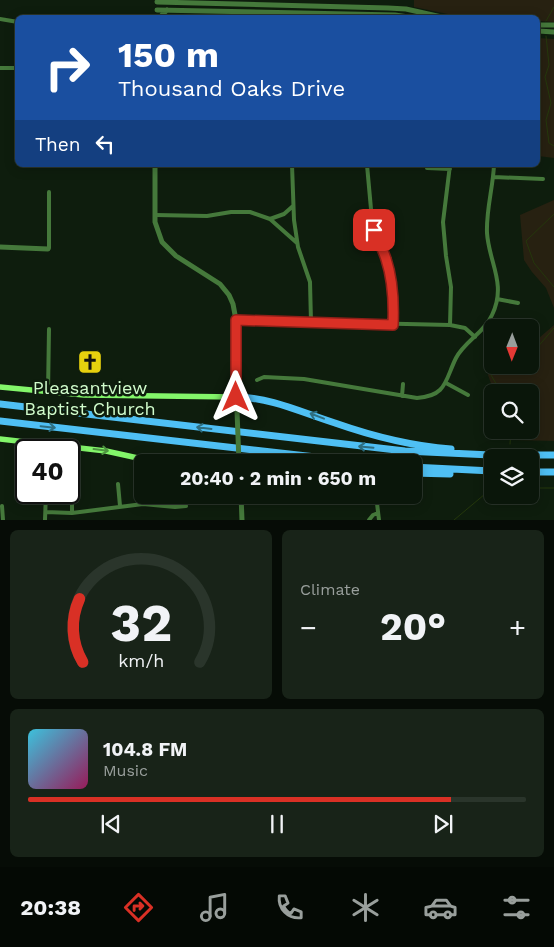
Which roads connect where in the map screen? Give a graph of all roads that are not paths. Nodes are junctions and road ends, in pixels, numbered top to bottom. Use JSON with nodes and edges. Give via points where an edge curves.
{"nodes":[{"id":1,"x":157,"y":1,"type":"edge"},
{"id":2,"x":169,"y":1,"type":"edge"},
{"id":3,"x":157,"y":10,"type":"junction"},
{"id":4,"x":167,"y":10,"type":"junction"},
{"id":5,"x":158,"y":15,"type":"edge"},
{"id":6,"x":161,"y":15,"type":"edge"},
{"id":7,"x":395,"y":15,"type":"edge"},
{"id":8,"x":414,"y":15,"type":"edge"},
{"id":9,"x":0,"y":18,"type":"edge"},
{"id":10,"x":15,"y":21,"type":"edge"},
{"id":11,"x":540,"y":25,"type":"edge"},
{"id":12,"x":554,"y":26,"type":"edge"},
{"id":13,"x":540,"y":31,"type":"edge"},
{"id":14,"x":554,"y":32,"type":"edge"},
{"id":15,"x":0,"y":68,"type":"edge"},
{"id":16,"x":15,"y":68,"type":"edge"},
{"id":17,"x":155,"y":167,"type":"edge"},
{"id":18,"x":292,"y":167,"type":"edge"},
{"id":19,"x":367,"y":167,"type":"edge"},
{"id":20,"x":450,"y":167,"type":"edge"},
{"id":21,"x":494,"y":167,"type":"edge"},
{"id":22,"x":427,"y":168,"type":"dead end"},
{"id":23,"x":494,"y":177,"type":"junction"},
{"id":24,"x":543,"y":179,"type":"dead end"},
{"id":25,"x":49,"y":192,"type":"dead end"},
{"id":26,"x":293,"y":206,"type":"junction"},
{"id":27,"x":155,"y":215,"type":"junction"},
{"id":28,"x":270,"y":218,"type":"junction"},
{"id":29,"x":297,"y":243,"type":"junction"},
{"id":30,"x":0,"y":247,"type":"edge"},
{"id":31,"x":48,"y":248,"type":"joint"},
{"id":32,"x":497,"y":299,"type":"junction"},
{"id":33,"x":518,"y":303,"type":"dead end"},
{"id":34,"x":236,"y":320,"type":"junction"},
{"id":35,"x":310,"y":322,"type":"junction"},
{"id":36,"x":393,"y":325,"type":"junction"},
{"id":37,"x":450,"y":325,"type":"junction"},
{"id":38,"x":49,"y":330,"type":"dead end"},
{"id":39,"x":475,"y":337,"type":"junction"},
{"id":40,"x":257,"y":380,"type":"dead end"},
{"id":41,"x":446,"y":383,"type":"junction"},
{"id":42,"x":403,"y":384,"type":"dead end"},
{"id":43,"x":0,"y":387,"type":"edge"},
{"id":44,"x":48,"y":393,"type":"junction"},
{"id":45,"x":468,"y":395,"type":"dead end"},
{"id":46,"x":402,"y":396,"type":"junction"},
{"id":47,"x":236,"y":397,"type":"junction"},
{"id":48,"x":0,"y":404,"type":"edge"},
{"id":49,"x":0,"y":421,"type":"edge"},
{"id":50,"x":0,"y":438,"type":"edge"},
{"id":51,"x":15,"y":441,"type":"edge"},
{"id":52,"x":80,"y":450,"type":"edge"},
{"id":53,"x":240,"y":454,"type":"edge"},
{"id":54,"x":290,"y":454,"type":"edge"},
{"id":55,"x":554,"y":455,"type":"edge"},
{"id":56,"x":134,"y":456,"type":"edge"},
{"id":57,"x":422,"y":468,"type":"edge"},
{"id":58,"x":484,"y":472,"type":"edge"},
{"id":59,"x":539,"y":472,"type":"edge"},
{"id":60,"x":554,"y":472,"type":"edge"},
{"id":61,"x":422,"y":473,"type":"edge"},
{"id":62,"x":484,"y":473,"type":"edge"},
{"id":63,"x":118,"y":484,"type":"dead end"},
{"id":64,"x":46,"y":504,"type":"edge"},
{"id":65,"x":72,"y":504,"type":"edge"},
{"id":66,"x":241,"y":504,"type":"edge"},
{"id":67,"x":377,"y":504,"type":"edge"},
{"id":68,"x":2,"y":506,"type":"dead end"},
{"id":69,"x":120,"y":506,"type":"junction"},
{"id":70,"x":186,"y":506,"type":"dead end"},
{"id":71,"x":46,"y":512,"type":"junction"},
{"id":72,"x":72,"y":513,"type":"junction"},
{"id":73,"x":378,"y":513,"type":"junction"},
{"id":74,"x":2,"y":520,"type":"edge"},
{"id":75,"x":46,"y":520,"type":"edge"},
{"id":76,"x":242,"y":520,"type":"edge"},
{"id":77,"x":369,"y":520,"type":"edge"},
{"id":78,"x":379,"y":520,"type":"edge"}],
"edges":[{"from":1,"to":2,"type":"street"},
{"from":1,"to":3,"type":"street"},
{"from":2,"to":8,"type":"street","via":[[388,8]]},
{"from":3,"to":4,"type":"street"},
{"from":3,"to":5,"type":"street"},
{"from":4,"to":6,"type":"street"},
{"from":4,"to":7,"type":"street"},
{"from":9,"to":10,"type":"street"},
{"from":11,"to":12,"type":"street"},
{"from":13,"to":14,"type":"street"},
{"from":15,"to":16,"type":"street"},
{"from":17,"to":27,"type":"street"},
{"from":18,"to":26,"type":"street"},
{"from":19,"to":36,"type":"street","via":[[372,220],[393,292]]},
{"from":20,"to":22,"type":"street"},
{"from":20,"to":37,"type":"street","via":[[441,215],[451,287]]},
{"from":21,"to":23,"type":"street"},
{"from":23,"to":24,"type":"street"},
{"from":23,"to":32,"type":"street","via":[[487,212],[487,233],[498,284]]},
{"from":25,"to":31,"type":"street"},
{"from":26,"to":28,"type":"street","via":[[284,214]]},
{"from":26,"to":29,"type":"street"},
{"from":27,"to":28,"type":"street","via":[[206,216],[241,212]]},
{"from":27,"to":34,"type":"street","via":[[158,232],[166,246],[225,289],[233,304]]},
{"from":28,"to":29,"type":"street"},
{"from":29,"to":35,"type":"street","via":[[310,282]]},
{"from":30,"to":31,"type":"street"},
{"from":32,"to":33,"type":"street"},
{"from":32,"to":39,"type":"street","via":[[488,322]]},
{"from":34,"to":35,"type":"street"},
{"from":34,"to":47,"type":"street"},
{"from":35,"to":36,"type":"street"},
{"from":36,"to":37,"type":"street"},
{"from":37,"to":39,"type":"street","via":[[465,328]]},
{"from":38,"to":44,"type":"street"},
{"from":39,"to":41,"type":"street","via":[[461,351]]},
{"from":40,"to":46,"type":"street","via":[[264,377],[304,379]]},
{"from":41,"to":45,"type":"street"},
{"from":41,"to":46,"type":"street","via":[[432,395]]},
{"from":42,"to":46,"type":"street"},
{"from":43,"to":44,"type":"main road"},
{"from":44,"to":47,"type":"main road"},
{"from":47,"to":53,"type":"street","bridge":true},
{"from":55,"to":47,"type":"highway","one_way":true,"via":[[418,445],[335,423],[273,401]]},
{"from":55,"to":48,"type":"highway","one_way":true,"via":[[468,454],[368,447]]},
{"from":49,"to":54,"type":"highway","one_way":true},
{"from":50,"to":51,"type":"main road"},
{"from":52,"to":56,"type":"main road","one_way":true},
{"from":57,"to":58,"type":"highway"},
{"from":59,"to":60,"type":"highway"},
{"from":61,"to":62,"type":"highway"},
{"from":63,"to":69,"type":"street"},
{"from":64,"to":71,"type":"street"},
{"from":65,"to":72,"type":"street"},
{"from":66,"to":76,"type":"street"},
{"from":67,"to":73,"type":"street"},
{"from":68,"to":74,"type":"street"},
{"from":69,"to":70,"type":"street"},
{"from":69,"to":72,"type":"street"},
{"from":71,"to":72,"type":"street"},
{"from":71,"to":75,"type":"street"},
{"from":73,"to":77,"type":"street"},
{"from":73,"to":78,"type":"street"}]}
